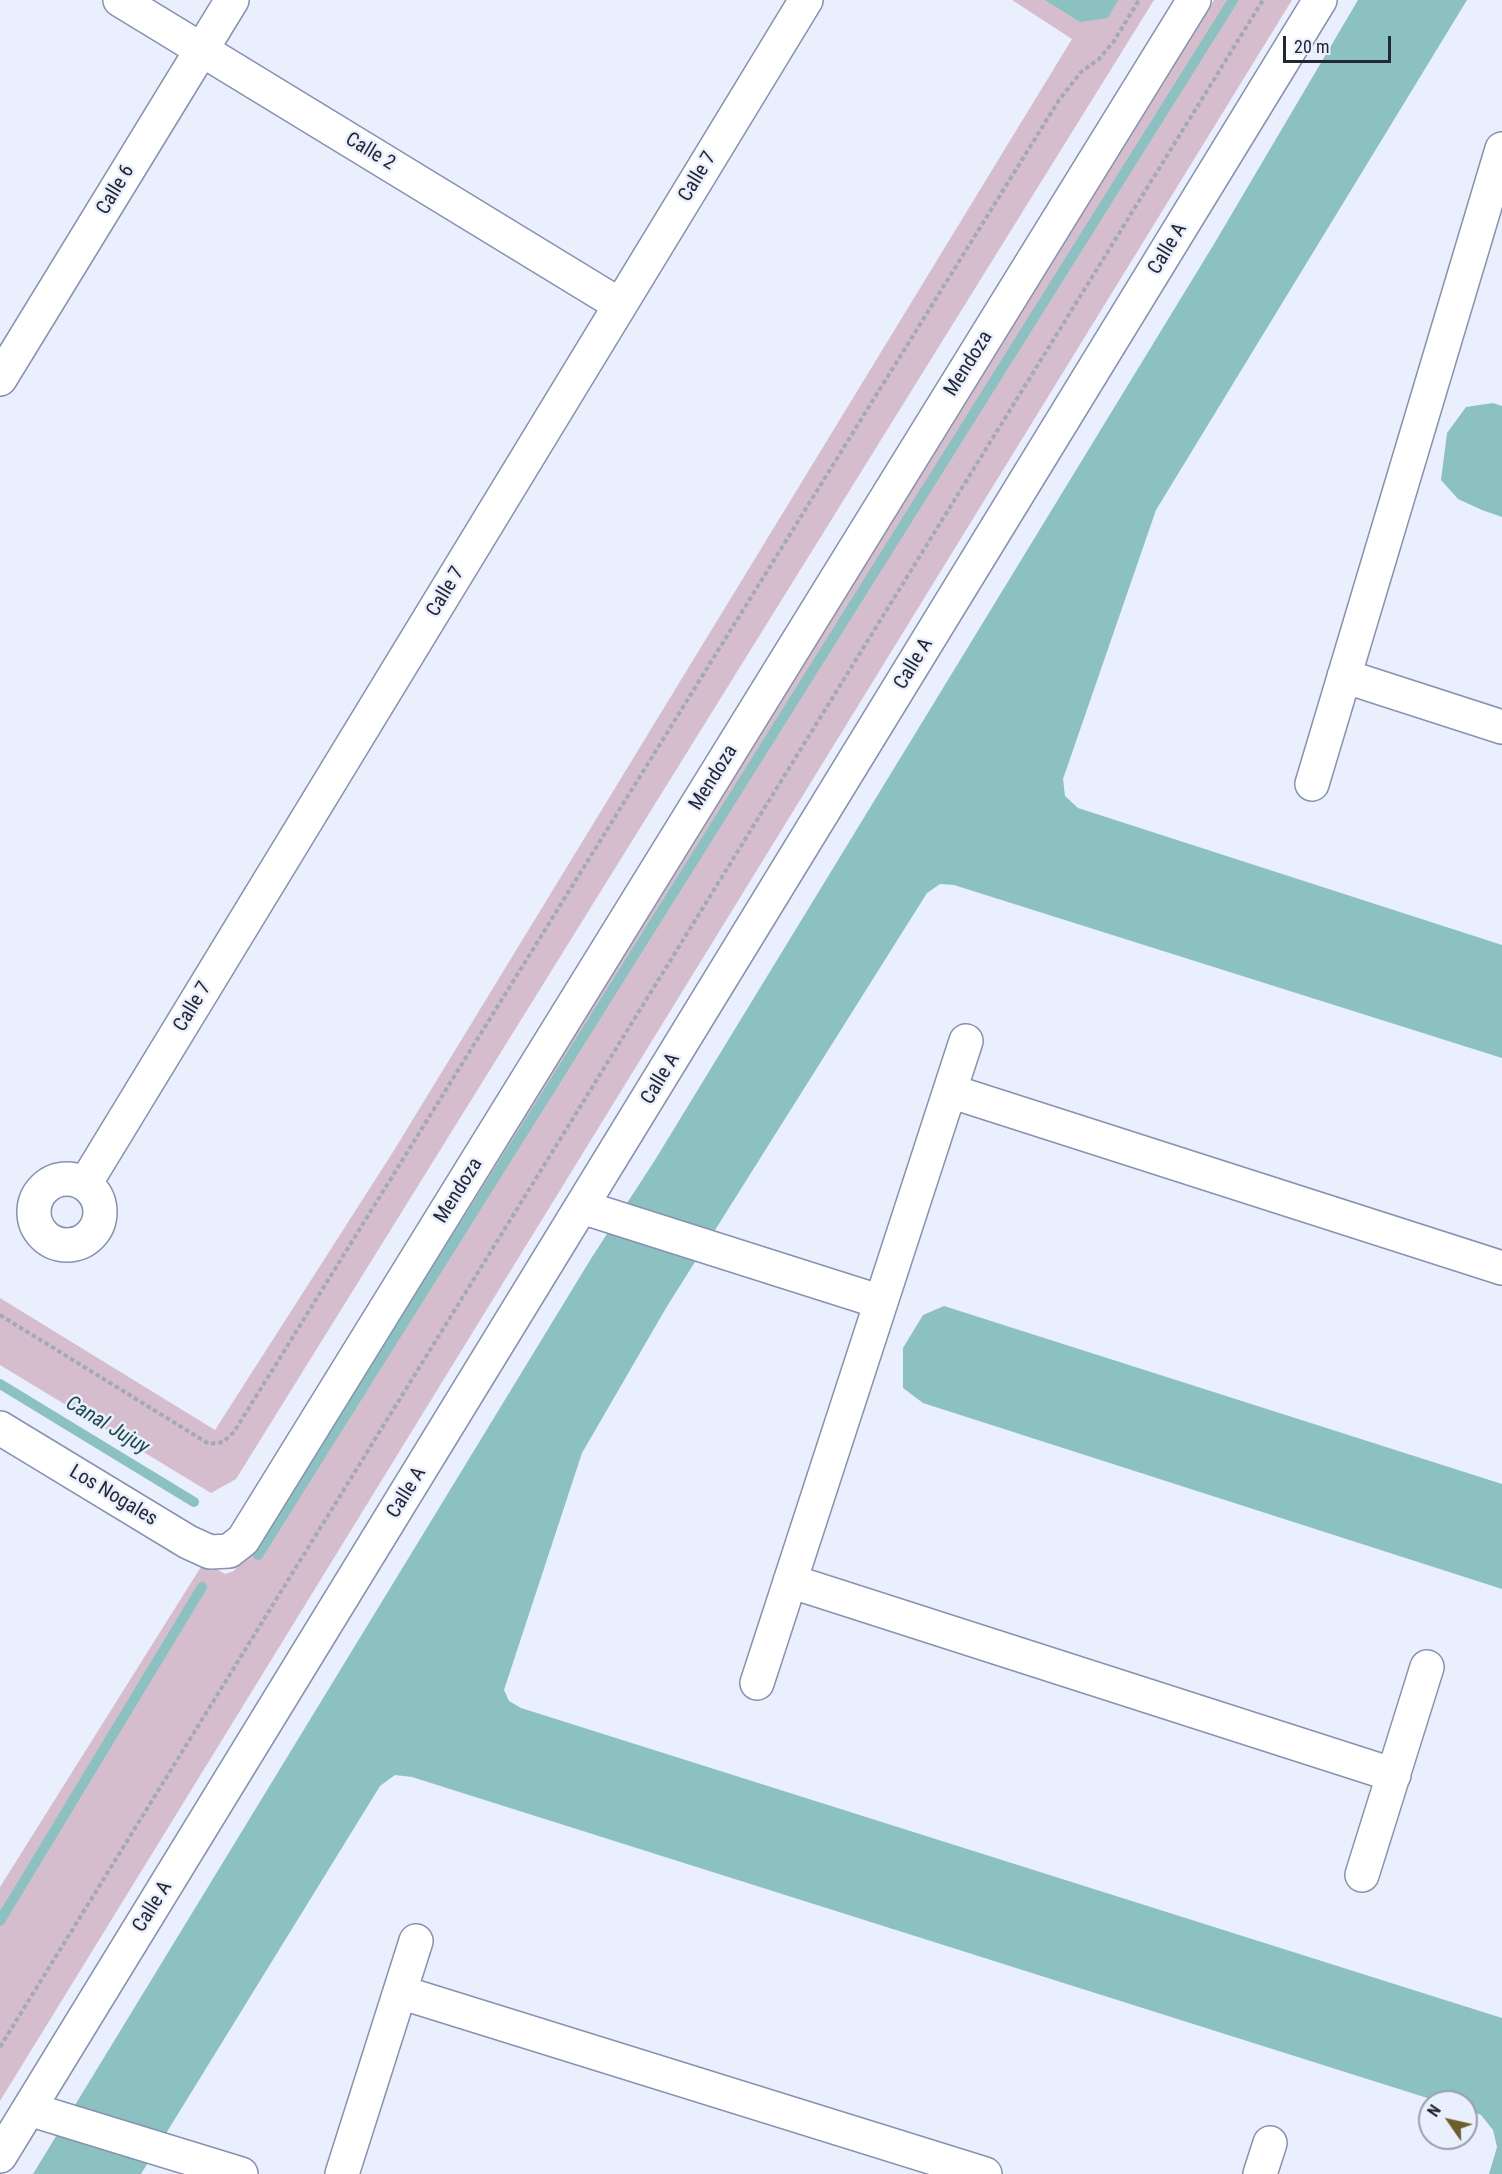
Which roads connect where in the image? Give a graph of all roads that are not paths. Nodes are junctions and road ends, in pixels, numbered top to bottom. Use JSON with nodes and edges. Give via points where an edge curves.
{"nodes":[{"id":1,"x":120,"y":0,"type":"edge"},
{"id":2,"x":232,"y":0,"type":"edge"},
{"id":3,"x":806,"y":0,"type":"edge"},
{"id":4,"x":1194,"y":0,"type":"edge"},
{"id":5,"x":1320,"y":0,"type":"edge"},
{"id":6,"x":202,"y":50,"type":"junction"},
{"id":7,"x":1502,"y":149,"type":"edge"},
{"id":8,"x":620,"y":305,"type":"junction"},
{"id":9,"x":0,"y":379,"type":"edge"},
{"id":10,"x":1344,"y":676,"type":"junction"},
{"id":11,"x":1502,"y":727,"type":"edge"},
{"id":12,"x":1312,"y":784,"type":"dead end"},
{"id":13,"x":966,"y":1041,"type":"dead end"},
{"id":14,"x":950,"y":1091,"type":"junction"},
{"id":15,"x":85,"y":1184,"type":"dead end"},
{"id":16,"x":582,"y":1207,"type":"junction"},
{"id":17,"x":1502,"y":1268,"type":"edge"},
{"id":18,"x":881,"y":1302,"type":"junction"},
{"id":19,"x":0,"y":1428,"type":"edge"},
{"id":20,"x":229,"y":1551,"type":"joint"},
{"id":21,"x":790,"y":1581,"type":"junction"},
{"id":22,"x":1427,"y":1667,"type":"dead end"},
{"id":23,"x":757,"y":1683,"type":"dead end"},
{"id":24,"x":1394,"y":1774,"type":"junction"},
{"id":25,"x":1362,"y":1875,"type":"dead end"},
{"id":26,"x":416,"y":1941,"type":"dead end"},
{"id":27,"x":400,"y":1992,"type":"junction"},
{"id":28,"x":29,"y":2109,"type":"junction"},
{"id":29,"x":1270,"y":2143,"type":"dead end"},
{"id":30,"x":0,"y":2156,"type":"edge"},
{"id":31,"x":242,"y":2174,"type":"edge"},
{"id":32,"x":342,"y":2174,"type":"edge"},
{"id":33,"x":985,"y":2174,"type":"edge"},
{"id":34,"x":1260,"y":2174,"type":"edge"}],
"edges":[{"from":1,"to":6,"type":"street","name":"Calle 2"},
{"from":2,"to":6,"type":"street","name":"Calle 6"},
{"from":3,"to":8,"type":"street","name":"Calle 7"},
{"from":4,"to":20,"type":"street","name":"Mendoza","via":[[255,1522],[243,1540]]},
{"from":5,"to":16,"type":"street","name":"Calle A"},
{"from":6,"to":8,"type":"street","name":"Calle 2"},
{"from":6,"to":9,"type":"street","name":"Calle 6"},
{"from":7,"to":10,"type":"street"},
{"from":8,"to":15,"type":"street","name":"Calle 7"},
{"from":10,"to":11,"type":"street"},
{"from":10,"to":12,"type":"street"},
{"from":13,"to":14,"type":"street"},
{"from":14,"to":17,"type":"street"},
{"from":14,"to":18,"type":"street"},
{"from":16,"to":18,"type":"street"},
{"from":16,"to":28,"type":"street","name":"Calle A"},
{"from":18,"to":21,"type":"street"},
{"from":19,"to":20,"type":"street","name":"Los Nogales","via":[[188,1542],[210,1552]]},
{"from":21,"to":23,"type":"street"},
{"from":21,"to":24,"type":"street"},
{"from":22,"to":24,"type":"street"},
{"from":24,"to":25,"type":"street"},
{"from":26,"to":27,"type":"street"},
{"from":27,"to":32,"type":"street"},
{"from":27,"to":33,"type":"street"},
{"from":28,"to":30,"type":"street","name":"Calle A"},
{"from":28,"to":31,"type":"street"},
{"from":29,"to":34,"type":"street"}]}
